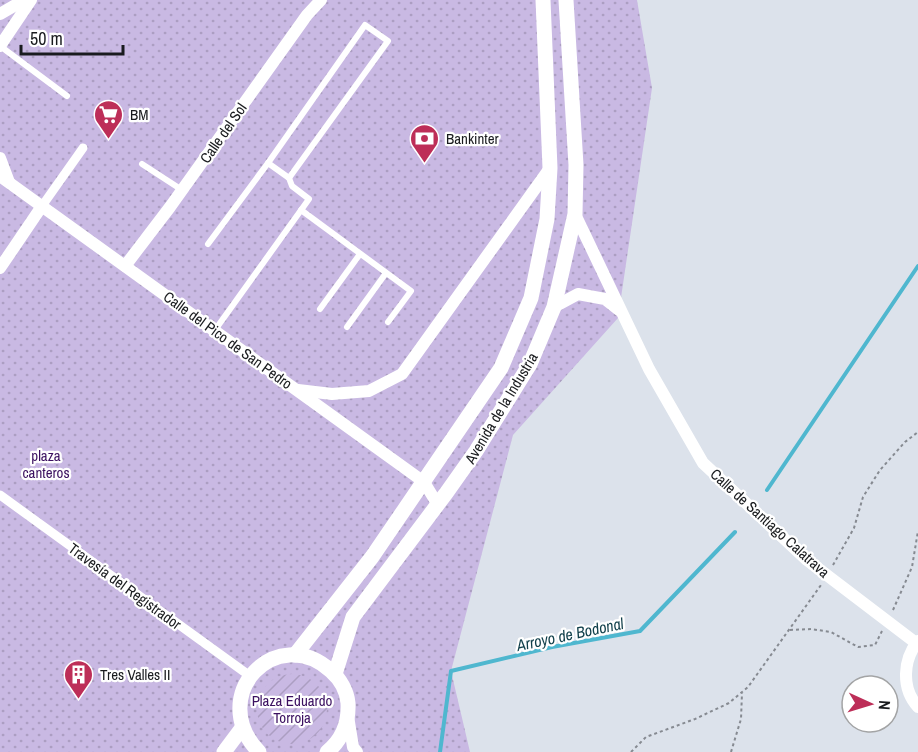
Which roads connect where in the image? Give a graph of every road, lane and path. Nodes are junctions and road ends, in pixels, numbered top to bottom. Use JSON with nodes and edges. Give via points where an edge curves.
{"nodes":[{"id":1,"x":24,"y":0,"type":"edge"},
{"id":2,"x":31,"y":0,"type":"edge"},
{"id":3,"x":321,"y":0,"type":"edge"},
{"id":4,"x":543,"y":0,"type":"edge"},
{"id":5,"x":566,"y":0,"type":"edge"},
{"id":6,"x":0,"y":14,"type":"edge"},
{"id":7,"x":0,"y":46,"type":"edge"},
{"id":8,"x":67,"y":96,"type":"dead end"},
{"id":9,"x":83,"y":148,"type":"dead end"},
{"id":10,"x":0,"y":158,"type":"edge"},
{"id":11,"x":268,"y":163,"type":"junction"},
{"id":12,"x":142,"y":164,"type":"dead end"},
{"id":13,"x":550,"y":168,"type":"junction"},
{"id":14,"x":289,"y":178,"type":"junction"},
{"id":15,"x":5,"y":179,"type":"edge"},
{"id":16,"x":183,"y":190,"type":"junction"},
{"id":17,"x":42,"y":207,"type":"junction"},
{"id":18,"x":301,"y":210,"type":"junction"},
{"id":19,"x":575,"y":214,"type":"junction"},
{"id":20,"x":208,"y":244,"type":"dead end"},
{"id":21,"x":360,"y":254,"type":"junction"},
{"id":22,"x":125,"y":266,"type":"junction"},
{"id":23,"x":0,"y":268,"type":"edge"},
{"id":24,"x":386,"y":273,"type":"junction"},
{"id":25,"x":554,"y":307,"type":"junction"},
{"id":26,"x":320,"y":309,"type":"dead end"},
{"id":27,"x":622,"y":312,"type":"junction"},
{"id":28,"x":388,"y":322,"type":"dead end"},
{"id":29,"x":347,"y":327,"type":"dead end"},
{"id":30,"x":215,"y":330,"type":"junction"},
{"id":31,"x":297,"y":390,"type":"junction"},
{"id":32,"x":918,"y":432,"type":"edge"},
{"id":33,"x":424,"y":482,"type":"junction"},
{"id":34,"x":0,"y":495,"type":"edge"},
{"id":35,"x":438,"y":505,"type":"junction"},
{"id":36,"x":827,"y":576,"type":"junction"},
{"id":37,"x":917,"y":642,"type":"edge"},
{"id":38,"x":295,"y":655,"type":"junction"},
{"id":39,"x":335,"y":674,"type":"junction"},
{"id":40,"x":250,"y":676,"type":"junction"},
{"id":41,"x":742,"y":692,"type":"junction"},
{"id":42,"x":918,"y":706,"type":"edge"},
{"id":43,"x":348,"y":714,"type":"junction"},
{"id":44,"x":242,"y":728,"type":"junction"},
{"id":45,"x":224,"y":752,"type":"edge"},
{"id":46,"x":259,"y":752,"type":"edge"},
{"id":47,"x":327,"y":752,"type":"edge"},
{"id":48,"x":357,"y":752,"type":"edge"},
{"id":49,"x":631,"y":752,"type":"edge"},
{"id":50,"x":731,"y":752,"type":"edge"}],
"edges":[{"from":1,"to":6,"type":"street"},
{"from":2,"to":7,"type":"street"},
{"from":3,"to":16,"type":"street","name":"Calle del Sol"},
{"from":4,"to":13,"type":"street","name":"Avenida de la Industria"},
{"from":5,"to":19,"type":"street","name":"Avenida de la Industria","via":[[576,165]]},
{"from":7,"to":8,"type":"lane"},
{"from":9,"to":17,"type":"street"},
{"from":10,"to":15,"type":"street","name":"Calle del Pico de San Pedro"},
{"from":11,"to":14,"type":"lane"},
{"from":11,"to":14,"type":"lane","via":[[366,25],[388,41]]},
{"from":11,"to":20,"type":"lane"},
{"from":12,"to":16,"type":"lane"},
{"from":13,"to":31,"type":"street","via":[[402,374],[369,391],[332,394]]},
{"from":13,"to":33,"type":"street","name":"Avenida de la Industria","via":[[547,219],[531,298],[501,368]]},
{"from":14,"to":18,"type":"lane","via":[[292,186],[309,199]]},
{"from":15,"to":17,"type":"street","name":"Calle del Pico de San Pedro"},
{"from":16,"to":22,"type":"street","name":"Calle del Sol"},
{"from":17,"to":22,"type":"street","name":"Calle del Pico de San Pedro"},
{"from":17,"to":23,"type":"street"},
{"from":18,"to":21,"type":"lane"},
{"from":18,"to":30,"type":"lane"},
{"from":19,"to":25,"type":"street","name":"Avenida de la Industria"},
{"from":19,"to":27,"type":"street","name":"Calle de Santiago Calatrava"},
{"from":21,"to":24,"type":"lane"},
{"from":21,"to":26,"type":"lane"},
{"from":22,"to":30,"type":"street","name":"Calle del Pico de San Pedro"},
{"from":24,"to":28,"type":"lane","via":[[411,291]]},
{"from":24,"to":29,"type":"lane"},
{"from":25,"to":27,"type":"street","via":[[578,294],[605,299]]},
{"from":25,"to":35,"type":"street","name":"Avenida de la Industria","via":[[530,364]]},
{"from":27,"to":36,"type":"street","name":"Calle de Santiago Calatrava","via":[[649,369],[704,463]]},
{"from":30,"to":31,"type":"street","name":"Calle del Pico de San Pedro"},
{"from":31,"to":33,"type":"street","name":"Calle del Pico de San Pedro"},
{"from":32,"to":36,"type":"path","via":[[880,470],[863,497],[854,528]]},
{"from":33,"to":35,"type":"street","name":"Calle del Pico de San Pedro"},
{"from":33,"to":38,"type":"street","name":"Avenida de la Industria","via":[[372,557]]},
{"from":34,"to":40,"type":"street","name":"Travesía del Registrador"},
{"from":35,"to":39,"type":"street","name":"Avenida de la Industria","via":[[353,617]]},
{"from":36,"to":37,"type":"street","name":"Calle de Santiago Calatrava"},
{"from":36,"to":41,"type":"path"},
{"from":37,"to":42,"type":"street","via":[[908,657],[906,673],[908,688]]},
{"from":38,"to":39,"type":"street","via":[[310,657]]},
{"from":38,"to":40,"type":"street","via":[[270,660]]},
{"from":39,"to":43,"type":"street","via":[[348,700]]},
{"from":40,"to":44,"type":"street","via":[[239,701]]},
{"from":41,"to":49,"type":"path","via":[[721,707],[646,737]]},
{"from":41,"to":50,"type":"path","via":[[741,719]]},
{"from":43,"to":47,"type":"street","via":[[344,731]]},
{"from":43,"to":48,"type":"street"},
{"from":44,"to":45,"type":"street"},
{"from":44,"to":46,"type":"street"}]}
